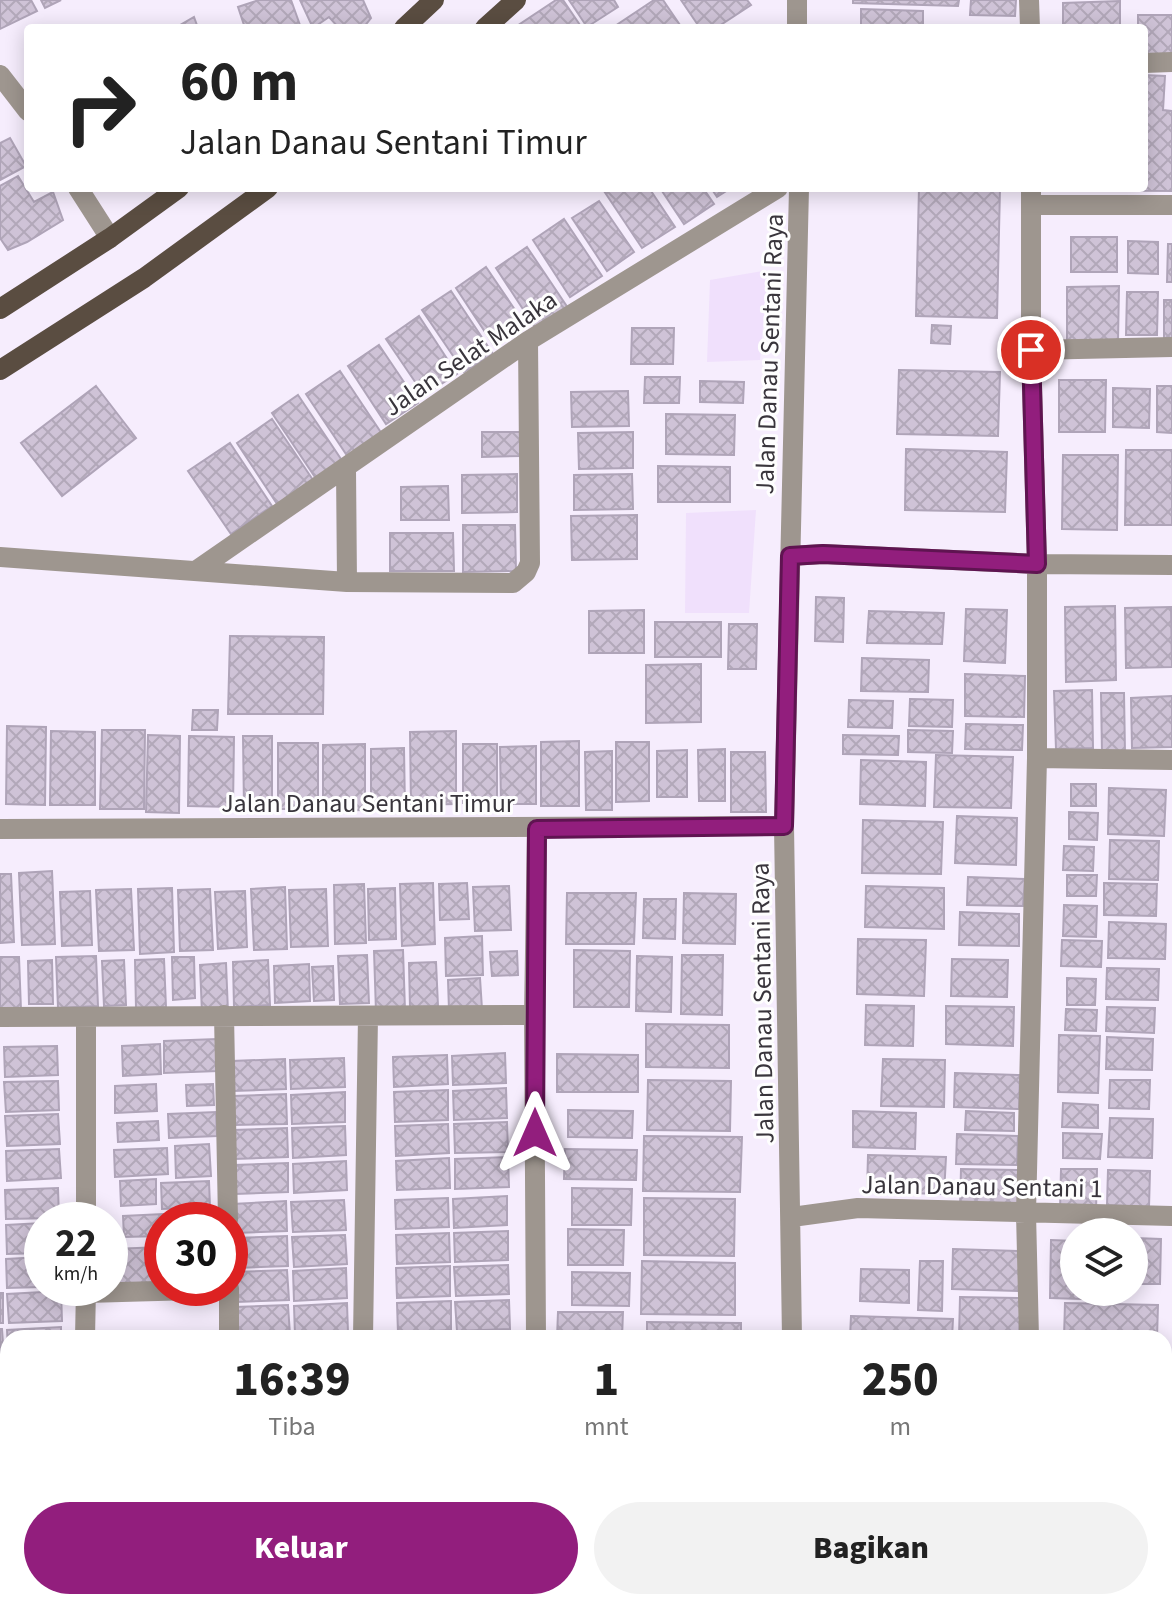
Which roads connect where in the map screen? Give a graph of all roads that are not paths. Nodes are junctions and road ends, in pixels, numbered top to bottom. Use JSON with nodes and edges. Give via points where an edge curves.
{"nodes":[{"id":1,"x":516,"y":0,"type":"edge"},
{"id":2,"x":797,"y":0,"type":"edge"},
{"id":3,"x":1029,"y":0,"type":"edge"},
{"id":4,"x":425,"y":3,"type":"edge"},
{"id":5,"x":407,"y":24,"type":"edge"},
{"id":6,"x":489,"y":24,"type":"edge"},
{"id":7,"x":797,"y":24,"type":"edge"},
{"id":8,"x":1030,"y":24,"type":"edge"},
{"id":9,"x":1172,"y":62,"type":"edge"},
{"id":10,"x":1148,"y":63,"type":"edge"},
{"id":11,"x":0,"y":75,"type":"edge"},
{"id":12,"x":24,"y":106,"type":"edge"},
{"id":13,"x":81,"y":192,"type":"edge"},
{"id":14,"x":173,"y":192,"type":"edge"},
{"id":15,"x":262,"y":192,"type":"edge"},
{"id":16,"x":771,"y":192,"type":"edge"},
{"id":17,"x":799,"y":192,"type":"edge"},
{"id":18,"x":1031,"y":197,"type":"edge"},
{"id":19,"x":1172,"y":205,"type":"edge"},
{"id":20,"x":110,"y":238,"type":"junction"},
{"id":21,"x":0,"y":309,"type":"edge"},
{"id":22,"x":528,"y":341,"type":"junction"},
{"id":23,"x":1172,"y":347,"type":"edge"},
{"id":24,"x":1031,"y":350,"type":"junction"},
{"id":25,"x":0,"y":370,"type":"edge"},
{"id":26,"x":346,"y":469,"type":"junction"},
{"id":27,"x":790,"y":556,"type":"junction"},
{"id":28,"x":0,"y":557,"type":"edge"},
{"id":29,"x":1037,"y":564,"type":"junction"},
{"id":30,"x":1172,"y":565,"type":"edge"},
{"id":31,"x":197,"y":570,"type":"junction"},
{"id":32,"x":347,"y":582,"type":"junction"},
{"id":33,"x":1037,"y":758,"type":"junction"},
{"id":34,"x":1172,"y":760,"type":"edge"},
{"id":35,"x":784,"y":826,"type":"junction"},
{"id":36,"x":0,"y":829,"type":"edge"},
{"id":37,"x":537,"y":829,"type":"junction"},
{"id":38,"x":224,"y":1015,"type":"junction"},
{"id":39,"x":534,"y":1015,"type":"junction"},
{"id":40,"x":368,"y":1016,"type":"junction"},
{"id":41,"x":0,"y":1017,"type":"edge"},
{"id":42,"x":86,"y":1018,"type":"junction"},
{"id":43,"x":86,"y":1202,"type":"edge"},
{"id":44,"x":228,"y":1202,"type":"edge"},
{"id":45,"x":1026,"y":1213,"type":"junction"},
{"id":46,"x":1172,"y":1216,"type":"edge"},
{"id":47,"x":792,"y":1217,"type":"junction"},
{"id":48,"x":86,"y":1306,"type":"edge"},
{"id":49,"x":229,"y":1306,"type":"edge"},
{"id":50,"x":85,"y":1330,"type":"edge"},
{"id":51,"x":229,"y":1330,"type":"edge"},
{"id":52,"x":363,"y":1330,"type":"edge"},
{"id":53,"x":536,"y":1330,"type":"edge"},
{"id":54,"x":792,"y":1330,"type":"edge"},
{"id":55,"x":1029,"y":1330,"type":"edge"}],
"edges":[{"from":1,"to":6,"type":"main road"},
{"from":2,"to":7,"type":"street"},
{"from":3,"to":8,"type":"street"},
{"from":4,"to":5,"type":"main road"},
{"from":9,"to":10,"type":"street"},
{"from":11,"to":12,"type":"street"},
{"from":13,"to":20,"type":"street"},
{"from":14,"to":20,"type":"main road"},
{"from":15,"to":25,"type":"main road","via":[[144,278]]},
{"from":16,"to":22,"type":"street","name":"Jalan Selat Malaka"},
{"from":17,"to":27,"type":"street","name":"Jalan Danau Sentani Raya"},
{"from":18,"to":19,"type":"street"},
{"from":18,"to":24,"type":"street"},
{"from":20,"to":21,"type":"main road"},
{"from":22,"to":26,"type":"street","name":"Jalan Selat Malaka"},
{"from":22,"to":32,"type":"street","via":[[526,572],[513,583]]},
{"from":23,"to":24,"type":"street"},
{"from":24,"to":29,"type":"street"},
{"from":26,"to":31,"type":"street","name":"Jalan Selat Malaka"},
{"from":26,"to":32,"type":"street"},
{"from":27,"to":29,"type":"street"},
{"from":27,"to":35,"type":"street","name":"Jalan Danau Sentani Raya"},
{"from":28,"to":31,"type":"street"},
{"from":29,"to":30,"type":"street"},
{"from":29,"to":33,"type":"street"},
{"from":31,"to":32,"type":"street"},
{"from":33,"to":34,"type":"street"},
{"from":33,"to":45,"type":"street"},
{"from":35,"to":37,"type":"street","name":"Jalan Danau Sentani Timur"},
{"from":35,"to":47,"type":"street","name":"Jalan Danau Sentani Raya"},
{"from":36,"to":37,"type":"street","name":"Jalan Danau Sentani Timur"},
{"from":37,"to":39,"type":"street"},
{"from":38,"to":40,"type":"street"},
{"from":38,"to":42,"type":"street"},
{"from":38,"to":44,"type":"street"},
{"from":39,"to":40,"type":"street"},
{"from":39,"to":53,"type":"street"},
{"from":40,"to":52,"type":"street"},
{"from":41,"to":42,"type":"street"},
{"from":42,"to":43,"type":"street"},
{"from":45,"to":46,"type":"street","name":"Jalan Danau Sentani 1"},
{"from":45,"to":47,"type":"street","name":"Jalan Danau Sentani 1","via":[[858,1208]]},
{"from":45,"to":55,"type":"street"},
{"from":47,"to":54,"type":"street","name":"Jalan Danau Sentani Raya"},
{"from":48,"to":50,"type":"street"},
{"from":49,"to":51,"type":"street"}]}
